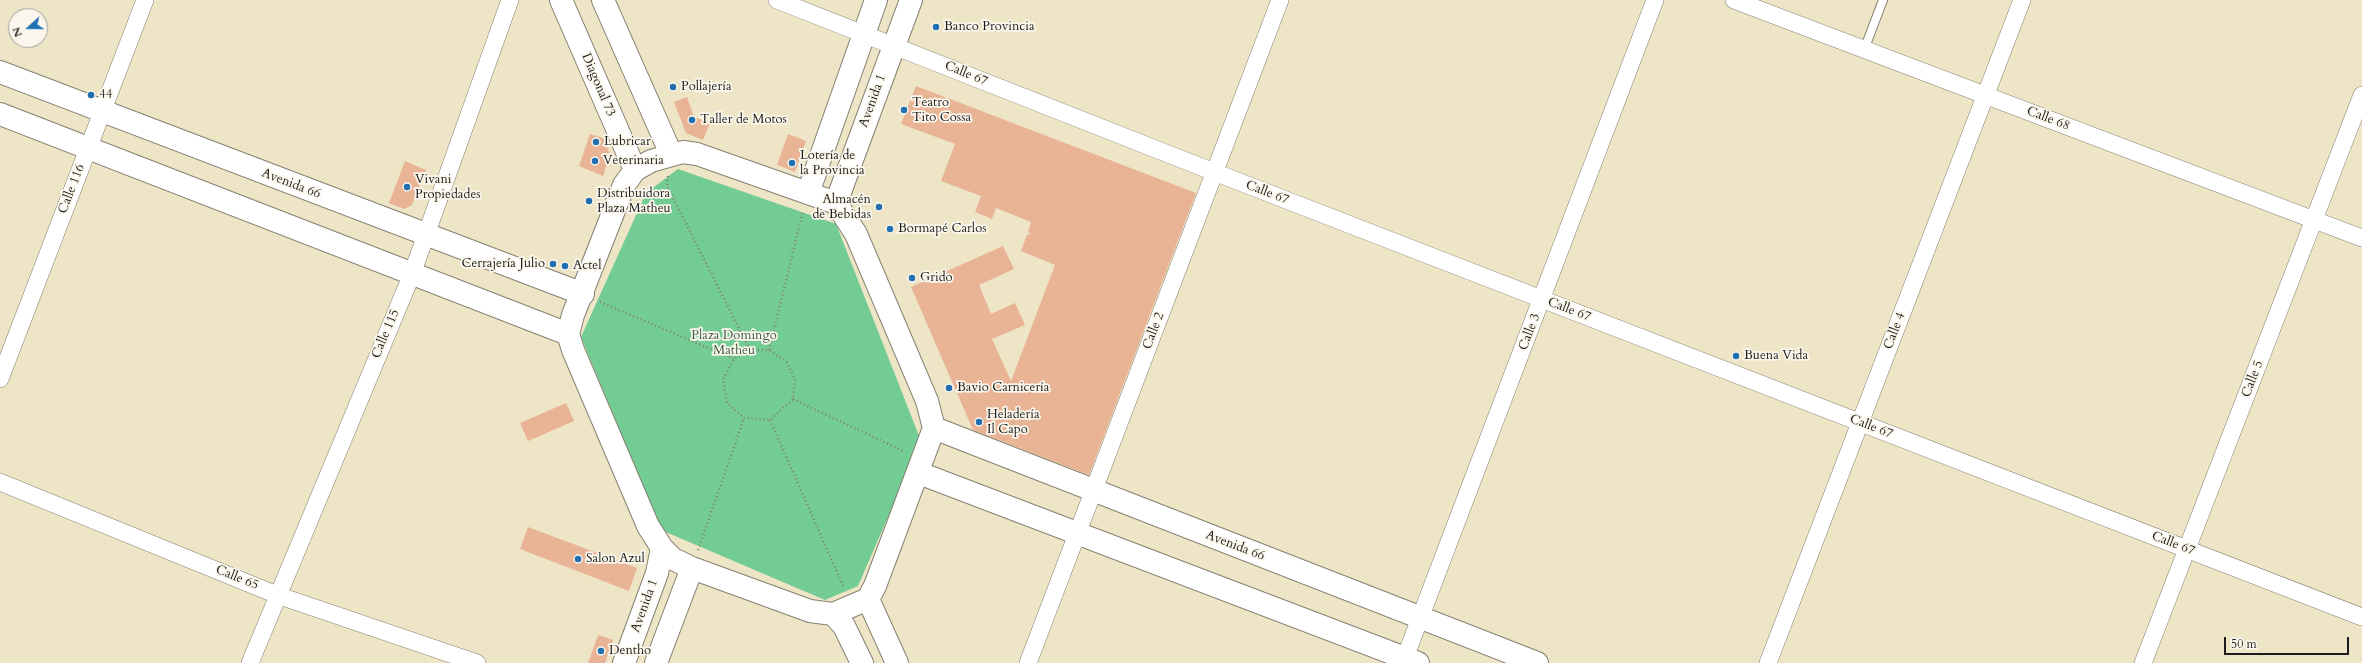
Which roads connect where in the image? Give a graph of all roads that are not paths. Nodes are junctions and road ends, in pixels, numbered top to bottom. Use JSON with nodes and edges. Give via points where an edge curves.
{"nodes":[{"id":1,"x":145,"y":0,"type":"edge"},
{"id":2,"x":510,"y":0,"type":"edge"},
{"id":3,"x":560,"y":0,"type":"edge"},
{"id":4,"x":603,"y":0,"type":"edge"},
{"id":5,"x":777,"y":0,"type":"edge"},
{"id":6,"x":876,"y":0,"type":"edge"},
{"id":7,"x":911,"y":0,"type":"edge"},
{"id":8,"x":1280,"y":0,"type":"edge"},
{"id":9,"x":1655,"y":0,"type":"edge"},
{"id":10,"x":1734,"y":0,"type":"edge"},
{"id":11,"x":1883,"y":0,"type":"edge"},
{"id":12,"x":2022,"y":0,"type":"edge"},
{"id":13,"x":864,"y":32,"type":"junction"},
{"id":14,"x":894,"y":45,"type":"junction"},
{"id":15,"x":1864,"y":50,"type":"junction"},
{"id":16,"x":0,"y":72,"type":"edge"},
{"id":17,"x":2362,"y":94,"type":"edge"},
{"id":18,"x":1985,"y":96,"type":"junction"},
{"id":19,"x":102,"y":112,"type":"junction"},
{"id":20,"x":0,"y":114,"type":"edge"},
{"id":21,"x":88,"y":149,"type":"junction"},
{"id":22,"x":671,"y":154,"type":"junction"},
{"id":23,"x":635,"y":170,"type":"junction"},
{"id":24,"x":1214,"y":172,"type":"junction"},
{"id":25,"x":808,"y":193,"type":"junction"},
{"id":26,"x":836,"y":203,"type":"junction"},
{"id":27,"x":2314,"y":220,"type":"junction"},
{"id":28,"x":424,"y":234,"type":"junction"},
{"id":29,"x":2362,"y":238,"type":"edge"},
{"id":30,"x":412,"y":274,"type":"junction"},
{"id":31,"x":583,"y":294,"type":"junction"},
{"id":32,"x":1542,"y":299,"type":"junction"},
{"id":33,"x":568,"y":334,"type":"junction"},
{"id":34,"x":0,"y":379,"type":"edge"},
{"id":35,"x":1860,"y":422,"type":"junction"},
{"id":36,"x":934,"y":428,"type":"junction"},
{"id":37,"x":919,"y":473,"type":"junction"},
{"id":38,"x":0,"y":482,"type":"edge"},
{"id":39,"x":1093,"y":490,"type":"junction"},
{"id":40,"x":1077,"y":533,"type":"junction"},
{"id":41,"x":662,"y":548,"type":"junction"},
{"id":42,"x":2187,"y":549,"type":"junction"},
{"id":43,"x":692,"y":568,"type":"junction"},
{"id":44,"x":277,"y":595,"type":"junction"},
{"id":45,"x":851,"y":606,"type":"junction"},
{"id":46,"x":2362,"y":617,"type":"edge"},
{"id":47,"x":1420,"y":618,"type":"junction"},
{"id":48,"x":1409,"y":661,"type":"edge"},
{"id":49,"x":250,"y":663,"type":"edge"},
{"id":50,"x":478,"y":663,"type":"edge"},
{"id":51,"x":624,"y":663,"type":"edge"},
{"id":52,"x":656,"y":663,"type":"edge"},
{"id":53,"x":862,"y":663,"type":"edge"},
{"id":54,"x":897,"y":663,"type":"edge"},
{"id":55,"x":1028,"y":663,"type":"edge"},
{"id":56,"x":1537,"y":663,"type":"edge"},
{"id":57,"x":1768,"y":663,"type":"edge"},
{"id":58,"x":2143,"y":663,"type":"edge"}],
"edges":[{"from":1,"to":19,"type":"street","name":"Calle 116"},
{"from":2,"to":28,"type":"street","name":"Calle 115"},
{"from":3,"to":23,"type":"main road","name":"Diagonal 73"},
{"from":4,"to":22,"type":"main road"},
{"from":5,"to":13,"type":"street","name":"Calle 67"},
{"from":6,"to":13,"type":"main road"},
{"from":7,"to":14,"type":"main road","name":"Avenida 1"},
{"from":8,"to":24,"type":"street","name":"Calle 2"},
{"from":9,"to":32,"type":"street","name":"Calle 3"},
{"from":10,"to":15,"type":"street","name":"Calle 68"},
{"from":11,"to":15,"type":"lane"},
{"from":12,"to":18,"type":"street","name":"Calle 4"},
{"from":13,"to":14,"type":"street","name":"Calle 67"},
{"from":13,"to":25,"type":"main road"},
{"from":14,"to":24,"type":"street","name":"Calle 67"},
{"from":14,"to":26,"type":"main road","name":"Avenida 1"},
{"from":15,"to":18,"type":"street","name":"Calle 68"},
{"from":16,"to":19,"type":"main road","name":"Avenida 66"},
{"from":17,"to":27,"type":"street","name":"Calle 5"},
{"from":18,"to":27,"type":"street","name":"Calle 68"},
{"from":18,"to":35,"type":"street","name":"Calle 4"},
{"from":19,"to":21,"type":"street","name":"Calle 116"},
{"from":19,"to":28,"type":"main road","name":"Avenida 66"},
{"from":20,"to":21,"type":"main road"},
{"from":21,"to":30,"type":"main road"},
{"from":21,"to":34,"type":"street","name":"Calle 116"},
{"from":22,"to":23,"type":"main road"},
{"from":22,"to":25,"type":"main road","via":[[697,154]]},
{"from":23,"to":31,"type":"main road","via":[[624,185]]},
{"from":24,"to":32,"type":"street","name":"Calle 67"},
{"from":24,"to":39,"type":"street","name":"Calle 2"},
{"from":25,"to":26,"type":"main road"},
{"from":26,"to":36,"type":"main road","via":[[856,234],[927,401]]},
{"from":27,"to":29,"type":"street","name":"Calle 68"},
{"from":27,"to":42,"type":"street","name":"Calle 5"},
{"from":28,"to":30,"type":"street","name":"Calle 115"},
{"from":28,"to":31,"type":"main road","name":"Avenida 66"},
{"from":30,"to":33,"type":"main road"},
{"from":30,"to":44,"type":"street","name":"Calle 115"},
{"from":31,"to":33,"type":"main road"},
{"from":32,"to":35,"type":"street","name":"Calle 67"},
{"from":32,"to":47,"type":"street","name":"Calle 3"},
{"from":33,"to":41,"type":"main road","via":[[572,350],[648,526]]},
{"from":35,"to":42,"type":"street","name":"Calle 67"},
{"from":35,"to":57,"type":"street","name":"Calle 4"},
{"from":36,"to":37,"type":"main road"},
{"from":36,"to":39,"type":"main road","name":"Avenida 66"},
{"from":37,"to":40,"type":"main road"},
{"from":37,"to":45,"type":"main road"},
{"from":38,"to":44,"type":"street","name":"Calle 65"},
{"from":39,"to":40,"type":"street","name":"Calle 2"},
{"from":39,"to":47,"type":"main road","name":"Avenida 66"},
{"from":40,"to":48,"type":"main road"},
{"from":40,"to":55,"type":"street","name":"Calle 2"},
{"from":41,"to":43,"type":"main road","via":[[674,559]]},
{"from":41,"to":51,"type":"main road","name":"Avenida 1","via":[[657,573]]},
{"from":42,"to":46,"type":"street","name":"Calle 67"},
{"from":42,"to":58,"type":"street","name":"Calle 5"},
{"from":43,"to":45,"type":"main road","via":[[810,611]]},
{"from":43,"to":52,"type":"main road"},
{"from":44,"to":49,"type":"street","name":"Calle 115"},
{"from":44,"to":50,"type":"street","name":"Calle 65"},
{"from":45,"to":53,"type":"main road","via":[[844,626]]},
{"from":45,"to":54,"type":"main road"},
{"from":47,"to":48,"type":"street","name":"Calle 3"},
{"from":47,"to":56,"type":"main road","name":"Avenida 66"}]}
